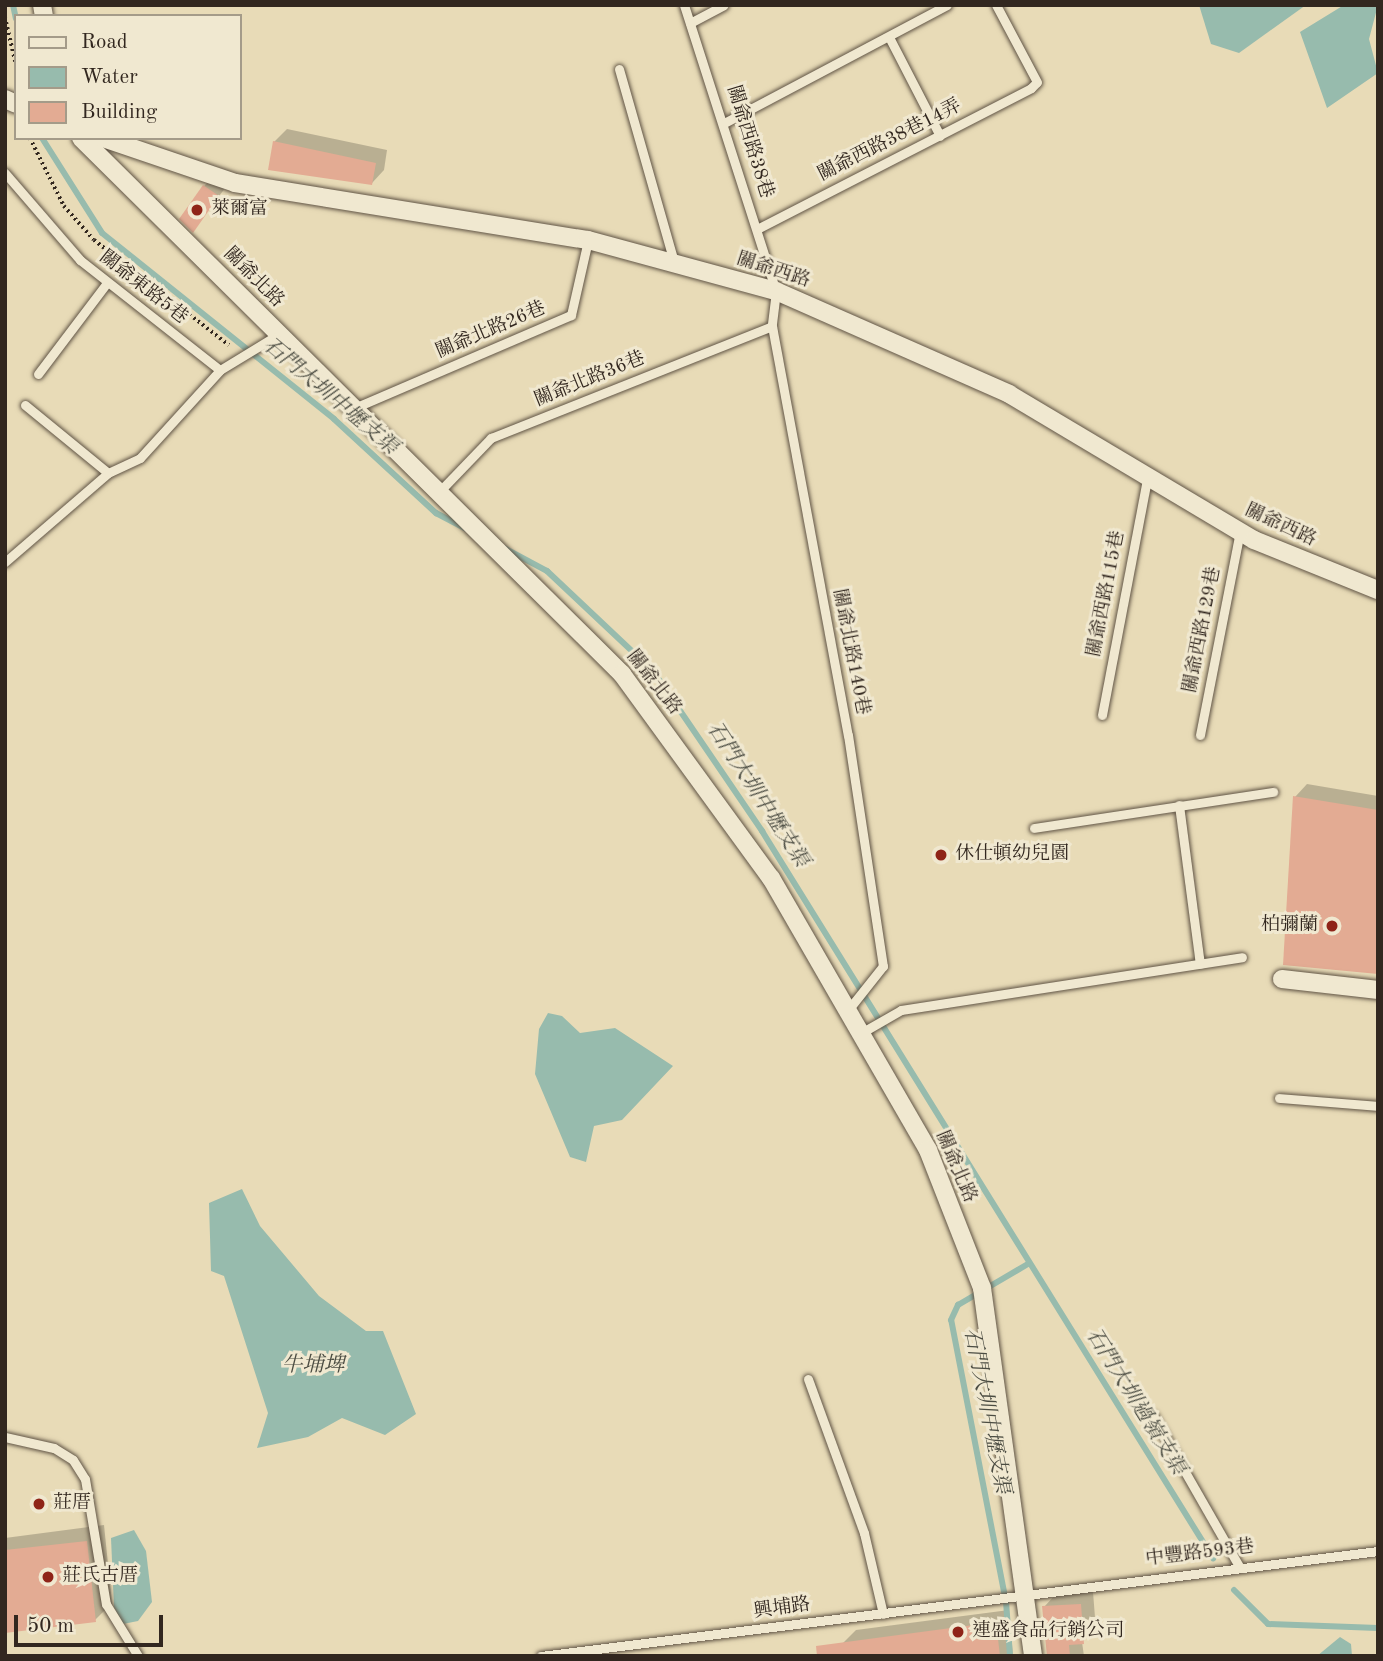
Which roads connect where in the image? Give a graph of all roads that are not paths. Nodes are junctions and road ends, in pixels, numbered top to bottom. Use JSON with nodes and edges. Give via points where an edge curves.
{"nodes":[{"id":1,"x":684,"y":5,"type":"edge"},
{"id":2,"x":724,"y":5,"type":"edge"},
{"id":3,"x":947,"y":5,"type":"edge"},
{"id":4,"x":996,"y":5,"type":"edge"},
{"id":5,"x":690,"y":23,"type":"junction"},
{"id":6,"x":889,"y":37,"type":"junction"},
{"id":7,"x":619,"y":69,"type":"dead end"},
{"id":8,"x":726,"y":122,"type":"junction"},
{"id":9,"x":940,"y":135,"type":"junction"},
{"id":10,"x":83,"y":140,"type":"edge"},
{"id":11,"x":109,"y":140,"type":"edge"},
{"id":12,"x":5,"y":173,"type":"edge"},
{"id":13,"x":757,"y":229,"type":"junction"},
{"id":14,"x":588,"y":240,"type":"junction"},
{"id":15,"x":674,"y":263,"type":"junction"},
{"id":16,"x":106,"y":284,"type":"junction"},
{"id":17,"x":776,"y":291,"type":"junction"},
{"id":18,"x":772,"y":326,"type":"junction"},
{"id":19,"x":279,"y":334,"type":"junction"},
{"id":20,"x":220,"y":370,"type":"junction"},
{"id":21,"x":38,"y":374,"type":"dead end"},
{"id":22,"x":25,"y":405,"type":"dead end"},
{"id":23,"x":352,"y":409,"type":"junction"},
{"id":24,"x":108,"y":473,"type":"junction"},
{"id":25,"x":1147,"y":480,"type":"junction"},
{"id":26,"x":439,"y":492,"type":"junction"},
{"id":27,"x":1240,"y":532,"type":"junction"},
{"id":28,"x":5,"y":562,"type":"edge"},
{"id":29,"x":1378,"y":590,"type":"edge"},
{"id":30,"x":1102,"y":715,"type":"dead end"},
{"id":31,"x":1200,"y":735,"type":"dead end"},
{"id":32,"x":1273,"y":792,"type":"dead end"},
{"id":33,"x":1179,"y":805,"type":"junction"},
{"id":34,"x":1034,"y":828,"type":"dead end"},
{"id":35,"x":1242,"y":957,"type":"dead end"},
{"id":36,"x":1200,"y":964,"type":"junction"},
{"id":37,"x":1282,"y":979,"type":"dead end"},
{"id":38,"x":1378,"y":990,"type":"edge"},
{"id":39,"x":848,"y":1010,"type":"junction"},
{"id":40,"x":861,"y":1033,"type":"junction"},
{"id":41,"x":1279,"y":1098,"type":"dead end"},
{"id":42,"x":1378,"y":1106,"type":"edge"},
{"id":43,"x":808,"y":1379,"type":"dead end"},
{"id":44,"x":1153,"y":1416,"type":"dead end"},
{"id":45,"x":5,"y":1437,"type":"edge"},
{"id":46,"x":1378,"y":1551,"type":"edge"},
{"id":47,"x":1239,"y":1566,"type":"junction"},
{"id":48,"x":1028,"y":1594,"type":"junction"},
{"id":49,"x":883,"y":1614,"type":"junction"},
{"id":50,"x":138,"y":1656,"type":"edge"},
{"id":51,"x":541,"y":1656,"type":"edge"},
{"id":52,"x":1033,"y":1656,"type":"edge"}],
"edges":[{"from":1,"to":5,"type":"lane","name":"關爺西路38巷"},
{"from":2,"to":5,"type":"lane"},
{"from":3,"to":6,"type":"lane"},
{"from":4,"to":9,"type":"lane","name":"關爺西路38巷14弄","via":[[1037,82]]},
{"from":5,"to":8,"type":"lane","name":"關爺西路38巷"},
{"from":6,"to":8,"type":"lane"},
{"from":6,"to":9,"type":"lane"},
{"from":7,"to":15,"type":"lane"},
{"from":8,"to":13,"type":"lane","name":"關爺西路38巷"},
{"from":9,"to":13,"type":"lane","name":"關爺西路38巷14弄"},
{"from":10,"to":19,"type":"street","name":"關爺北路"},
{"from":11,"to":14,"type":"street","name":"關爺西路","via":[[235,183]]},
{"from":12,"to":16,"type":"lane","name":"關爺東路5巷"},
{"from":13,"to":17,"type":"lane","name":"關爺西路38巷"},
{"from":14,"to":15,"type":"street","name":"關爺西路"},
{"from":14,"to":23,"type":"lane","name":"關爺北路26巷","via":[[571,315]]},
{"from":15,"to":17,"type":"street","name":"關爺西路"},
{"from":16,"to":20,"type":"lane","name":"關爺東路5巷"},
{"from":16,"to":21,"type":"lane"},
{"from":17,"to":18,"type":"lane","name":"關爺北路140巷"},
{"from":17,"to":25,"type":"street","name":"關爺西路","via":[[1009,394]]},
{"from":18,"to":26,"type":"lane","name":"關爺北路36巷","via":[[491,438]]},
{"from":18,"to":39,"type":"lane","name":"關爺北路140巷","via":[[883,966]]},
{"from":19,"to":20,"type":"lane"},
{"from":19,"to":23,"type":"street","name":"關爺北路"},
{"from":20,"to":24,"type":"lane","via":[[140,458]]},
{"from":22,"to":24,"type":"lane"},
{"from":23,"to":26,"type":"street","name":"關爺北路"},
{"from":24,"to":28,"type":"lane"},
{"from":25,"to":27,"type":"street","name":"關爺西路"},
{"from":25,"to":30,"type":"lane","name":"關爺西路115巷"},
{"from":26,"to":39,"type":"street","name":"關爺北路","via":[[622,674],[771,878]]},
{"from":27,"to":29,"type":"street","name":"關爺西路"},
{"from":27,"to":31,"type":"lane","name":"關爺西路129巷"},
{"from":32,"to":33,"type":"lane"},
{"from":33,"to":34,"type":"lane"},
{"from":33,"to":36,"type":"lane"},
{"from":35,"to":36,"type":"lane"},
{"from":36,"to":40,"type":"lane","via":[[901,1010]]},
{"from":37,"to":38,"type":"street"},
{"from":39,"to":40,"type":"street","name":"關爺北路"},
{"from":40,"to":48,"type":"street","name":"關爺北路","via":[[928,1150],[982,1288]]},
{"from":41,"to":42,"type":"lane"},
{"from":43,"to":49,"type":"lane","via":[[864,1533]]},
{"from":44,"to":47,"type":"lane"},
{"from":45,"to":50,"type":"lane","via":[[54,1448],[73,1460],[85,1479],[106,1604]]},
{"from":46,"to":47,"type":"lane","name":"中豐路593巷"},
{"from":47,"to":48,"type":"lane","name":"中豐路593巷"},
{"from":48,"to":49,"type":"lane","name":"興埔路"},
{"from":48,"to":52,"type":"street","name":"關爺北路"},
{"from":49,"to":51,"type":"lane","name":"興埔路"}]}
